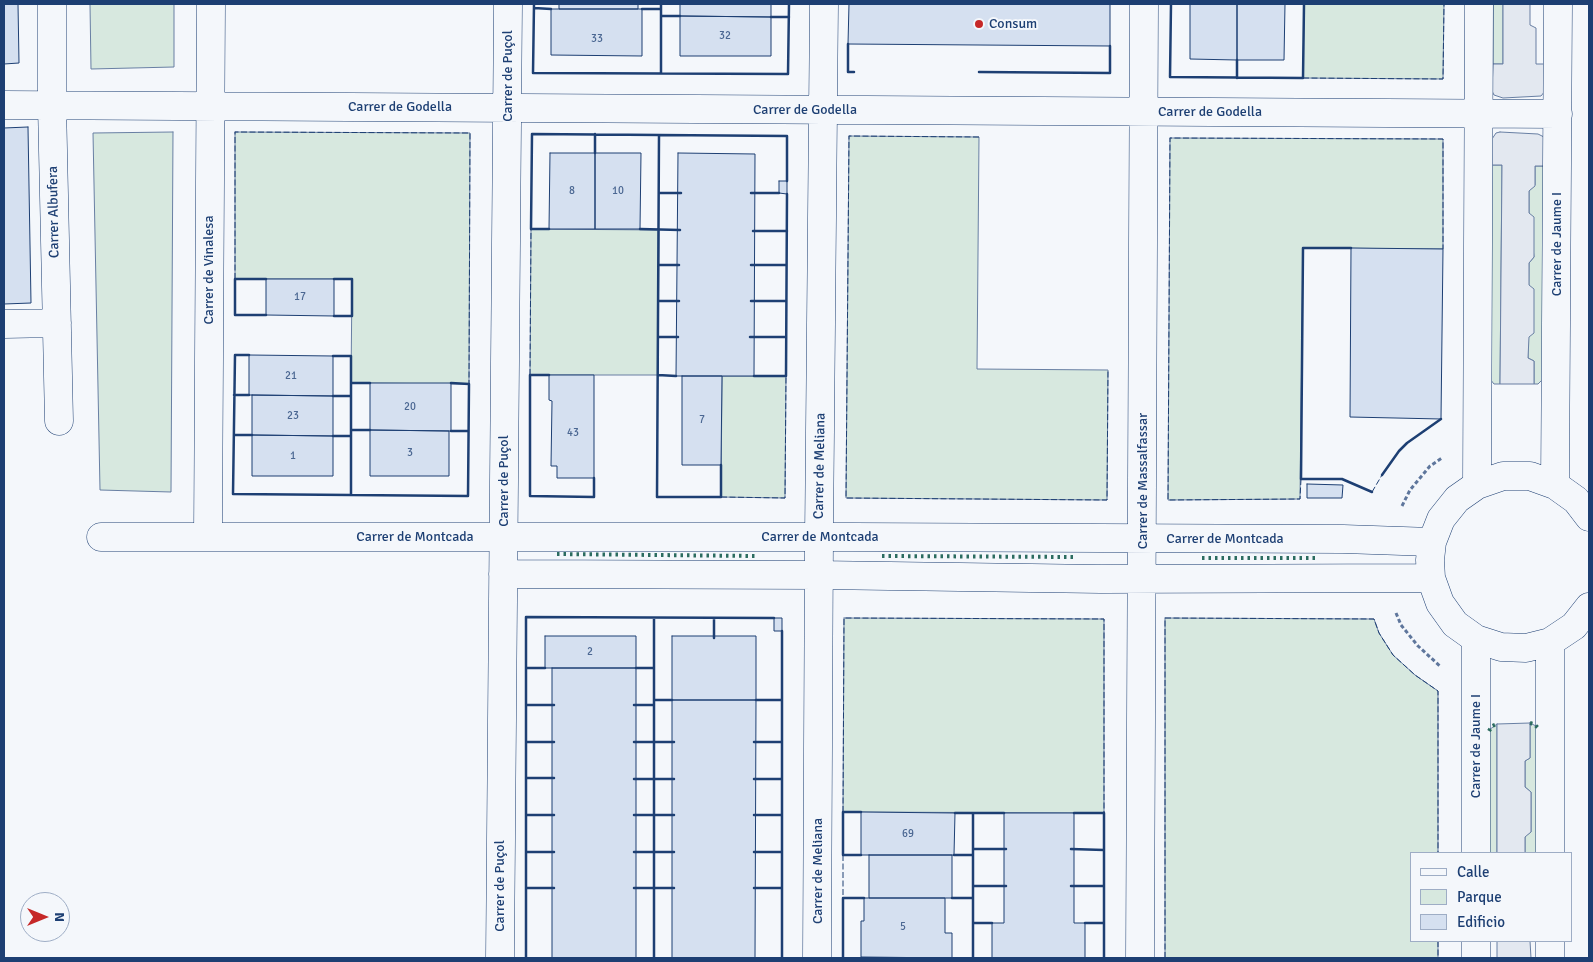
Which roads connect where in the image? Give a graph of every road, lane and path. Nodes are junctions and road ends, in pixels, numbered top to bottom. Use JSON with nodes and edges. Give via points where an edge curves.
{"nodes":[{"id":1,"x":52,"y":4,"type":"edge"},
{"id":2,"x":211,"y":4,"type":"edge"},
{"id":3,"x":508,"y":4,"type":"edge"},
{"id":4,"x":824,"y":4,"type":"edge"},
{"id":5,"x":1144,"y":4,"type":"edge"},
{"id":6,"x":1479,"y":4,"type":"edge"},
{"id":7,"x":1558,"y":4,"type":"edge"},
{"id":8,"x":4,"y":104,"type":"edge"},
{"id":9,"x":52,"y":105,"type":"junction"},
{"id":10,"x":211,"y":106,"type":"junction"},
{"id":11,"x":507,"y":108,"type":"junction"},
{"id":12,"x":823,"y":110,"type":"junction"},
{"id":13,"x":1144,"y":112,"type":"junction"},
{"id":14,"x":1478,"y":114,"type":"junction"},
{"id":15,"x":1558,"y":114,"type":"junction"},
{"id":16,"x":57,"y":323,"type":"junction"},
{"id":17,"x":4,"y":324,"type":"edge"},
{"id":18,"x":59,"y":421,"type":"dead end"},
{"id":19,"x":1446,"y":455,"type":"dead end"},
{"id":20,"x":1477,"y":484,"type":"junction"},
{"id":21,"x":1555,"y":485,"type":"junction"},
{"id":22,"x":1400,"y":510,"type":"dead end"},
{"id":23,"x":1589,"y":517,"type":"edge"},
{"id":24,"x":208,"y":536,"type":"junction"},
{"id":25,"x":101,"y":537,"type":"dead end"},
{"id":26,"x":504,"y":537,"type":"junction"},
{"id":27,"x":819,"y":537,"type":"junction"},
{"id":28,"x":1142,"y":539,"type":"junction"},
{"id":29,"x":1432,"y":542,"type":"junction"},
{"id":30,"x":503,"y":574,"type":"junction"},
{"id":31,"x":819,"y":575,"type":"junction"},
{"id":32,"x":1431,"y":578,"type":"junction"},
{"id":33,"x":1142,"y":579,"type":"junction"},
{"id":34,"x":1589,"y":607,"type":"edge"},
{"id":35,"x":1394,"y":610,"type":"dead end"},
{"id":36,"x":1476,"y":639,"type":"junction"},
{"id":37,"x":1550,"y":642,"type":"junction"},
{"id":38,"x":1447,"y":670,"type":"dead end"},
{"id":39,"x":1476,"y":852,"type":"edge"},
{"id":40,"x":1550,"y":852,"type":"edge"},
{"id":41,"x":1476,"y":942,"type":"edge"},
{"id":42,"x":1550,"y":942,"type":"edge"},
{"id":43,"x":500,"y":958,"type":"edge"},
{"id":44,"x":817,"y":958,"type":"edge"},
{"id":45,"x":1140,"y":958,"type":"edge"},
{"id":46,"x":1476,"y":958,"type":"edge"},
{"id":47,"x":1550,"y":958,"type":"edge"}],
"edges":[{"from":1,"to":9,"type":"street","name":"Carrer Albufera"},
{"from":2,"to":10,"type":"street","name":"Carrer de Vinalesa"},
{"from":3,"to":11,"type":"street","name":"Carrer de Puçol"},
{"from":4,"to":12,"type":"street","name":"Carrer de Meliana"},
{"from":5,"to":13,"type":"street","name":"Carrer de Massalfassar"},
{"from":6,"to":14,"type":"street"},
{"from":7,"to":15,"type":"street","name":"Carrer de Jaume I"},
{"from":8,"to":9,"type":"street","name":"Carrer de Godella"},
{"from":9,"to":10,"type":"street","name":"Carrer de Godella"},
{"from":9,"to":16,"type":"street","name":"Carrer Albufera"},
{"from":10,"to":11,"type":"street","name":"Carrer de Godella"},
{"from":10,"to":24,"type":"street","name":"Carrer de Vinalesa"},
{"from":11,"to":12,"type":"street","name":"Carrer de Godella"},
{"from":11,"to":26,"type":"street","name":"Carrer de Puçol"},
{"from":12,"to":13,"type":"street","name":"Carrer de Godella"},
{"from":12,"to":27,"type":"street","name":"Carrer de Meliana"},
{"from":13,"to":14,"type":"street","name":"Carrer de Godella"},
{"from":13,"to":28,"type":"street","name":"Carrer de Massalfassar"},
{"from":14,"to":15,"type":"street","name":"Carrer de Godella"},
{"from":14,"to":20,"type":"street"},
{"from":15,"to":21,"type":"street","name":"Carrer de Jaume I"},
{"from":16,"to":17,"type":"street"},
{"from":16,"to":18,"type":"street","name":"Carrer Albufera"},
{"from":19,"to":22,"type":"path","via":[[1430,466],[1410,490]]},
{"from":20,"to":21,"type":"street","via":[[1503,476],[1530,476]]},
{"from":20,"to":29,"type":"street","via":[[1457,499],[1441,518]]},
{"from":21,"to":23,"type":"street","via":[[1576,500]]},
{"from":24,"to":25,"type":"street","name":"Carrer de Montcada"},
{"from":24,"to":26,"type":"street","name":"Carrer de Montcada"},
{"from":26,"to":27,"type":"street","name":"Carrer de Montcada"},
{"from":26,"to":30,"type":"street","name":"Carrer de Puçol"},
{"from":27,"to":28,"type":"street","name":"Carrer de Montcada"},
{"from":27,"to":31,"type":"street","name":"Carrer de Meliana"},
{"from":28,"to":29,"type":"street","name":"Carrer de Montcada"},
{"from":28,"to":33,"type":"street","name":"Carrer de Massalfassar"},
{"from":29,"to":32,"type":"street"},
{"from":30,"to":31,"type":"street"},
{"from":30,"to":43,"type":"street","name":"Carrer de Puçol"},
{"from":31,"to":33,"type":"street"},
{"from":31,"to":44,"type":"street","name":"Carrer de Meliana"},
{"from":32,"to":33,"type":"street"},
{"from":32,"to":36,"type":"street","via":[[1440,603],[1455,624]]},
{"from":33,"to":45,"type":"street","name":"Carrer de Massalfassar"},
{"from":34,"to":37,"type":"street","via":[[1574,626]]},
{"from":35,"to":38,"type":"path","via":[[1418,646]]},
{"from":36,"to":37,"type":"street","via":[[1501,647],[1526,648]]},
{"from":36,"to":39,"type":"street","name":"Carrer de Jaume I"},
{"from":37,"to":40,"type":"street"},
{"from":41,"to":46,"type":"street"},
{"from":42,"to":47,"type":"street"}]}
